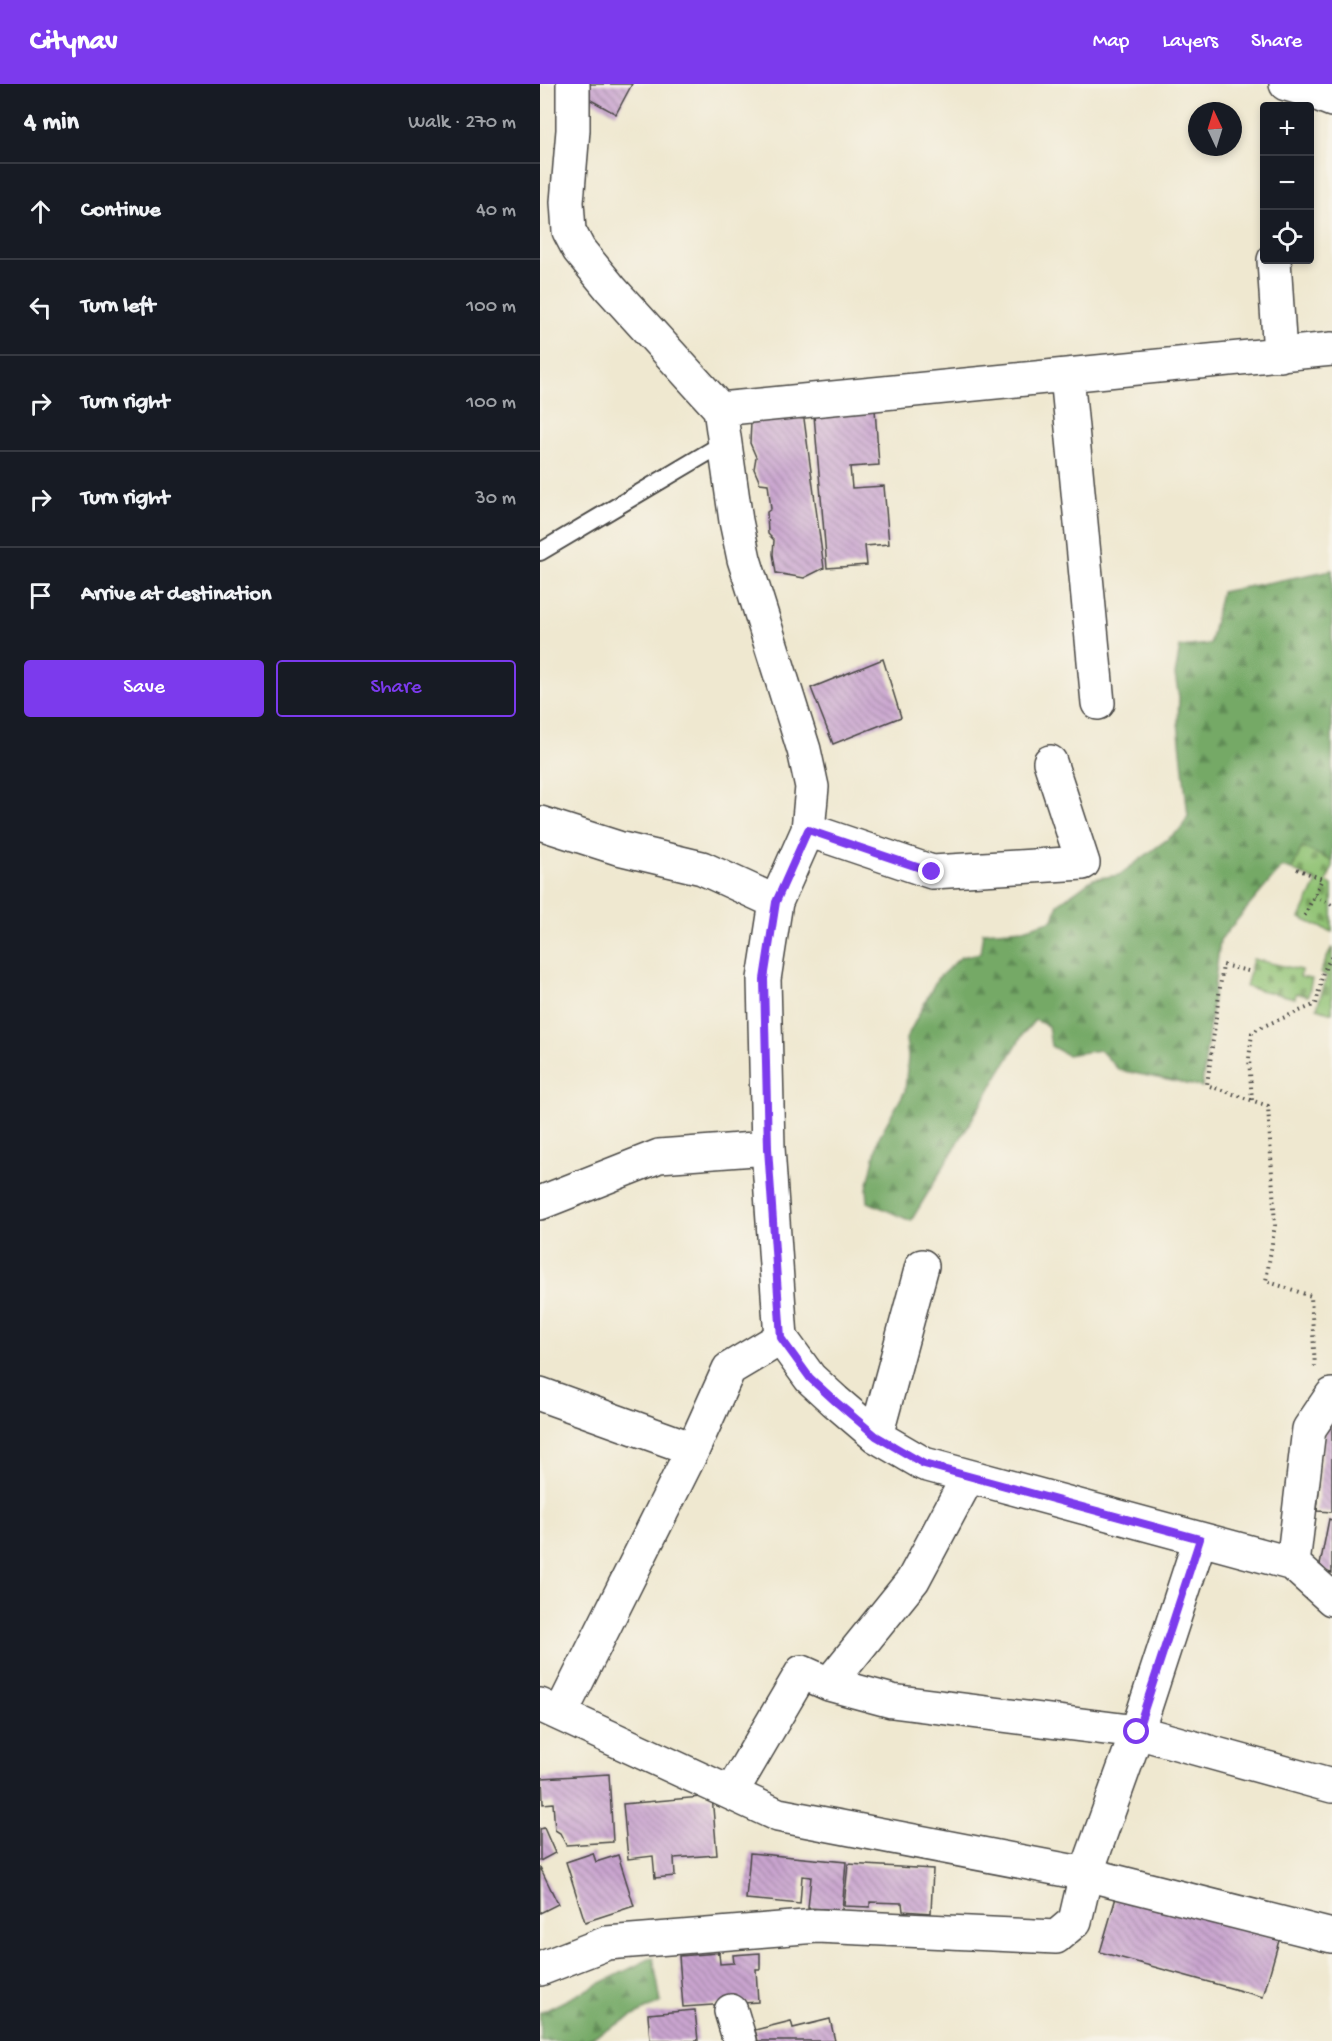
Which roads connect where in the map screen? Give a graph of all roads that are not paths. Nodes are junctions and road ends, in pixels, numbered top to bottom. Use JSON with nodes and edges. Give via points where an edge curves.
{"nodes":[{"id":1,"x":573,"y":84,"type":"edge"},
{"id":2,"x":1286,"y":84,"type":"edge"},
{"id":3,"x":1332,"y":100,"type":"edge"},
{"id":4,"x":1274,"y":264,"type":"edge"},
{"id":5,"x":1332,"y":350,"type":"edge"},
{"id":6,"x":1280,"y":355,"type":"junction"},
{"id":7,"x":1067,"y":375,"type":"junction"},
{"id":8,"x":720,"y":409,"type":"junction"},
{"id":9,"x":724,"y":443,"type":"junction"},
{"id":10,"x":540,"y":552,"type":"edge"},
{"id":11,"x":1098,"y":703,"type":"dead end"},
{"id":12,"x":1050,"y":762,"type":"dead end"},
{"id":13,"x":540,"y":823,"type":"edge"},
{"id":14,"x":808,"y":830,"type":"junction"},
{"id":15,"x":776,"y":902,"type":"junction"},
{"id":16,"x":768,"y":1148,"type":"junction"},
{"id":17,"x":540,"y":1203,"type":"edge"},
{"id":18,"x":922,"y":1266,"type":"dead end"},
{"id":19,"x":781,"y":1338,"type":"junction"},
{"id":20,"x":540,"y":1394,"type":"edge"},
{"id":21,"x":1325,"y":1404,"type":"edge"},
{"id":22,"x":876,"y":1436,"type":"junction"},
{"id":23,"x":693,"y":1449,"type":"junction"},
{"id":24,"x":968,"y":1478,"type":"junction"},
{"id":25,"x":1200,"y":1539,"type":"junction"},
{"id":26,"x":1293,"y":1564,"type":"junction"},
{"id":27,"x":1332,"y":1599,"type":"edge"},
{"id":28,"x":829,"y":1684,"type":"junction"},
{"id":29,"x":550,"y":1709,"type":"edge"},
{"id":30,"x":1137,"y":1732,"type":"junction"},
{"id":31,"x":1332,"y":1786,"type":"edge"},
{"id":32,"x":731,"y":1793,"type":"junction"},
{"id":33,"x":1086,"y":1874,"type":"junction"},
{"id":34,"x":1332,"y":1936,"type":"edge"},
{"id":35,"x":540,"y":1969,"type":"edge"}],
"edges":[{"from":1,"to":8,"type":"street","via":[[569,231],[585,258]]},
{"from":2,"to":3,"type":"street"},
{"from":4,"to":6,"type":"street"},
{"from":5,"to":6,"type":"street"},
{"from":6,"to":7,"type":"street"},
{"from":7,"to":8,"type":"street"},
{"from":7,"to":11,"type":"street"},
{"from":8,"to":9,"type":"street"},
{"from":9,"to":10,"type":"lane"},
{"from":9,"to":14,"type":"street","via":[[744,559],[806,759],[812,787]]},
{"from":12,"to":14,"type":"street","via":[[1083,863],[932,872]]},
{"from":13,"to":15,"type":"street","via":[[618,848],[702,868]]},
{"from":14,"to":15,"type":"street"},
{"from":15,"to":16,"type":"street","via":[[764,979]]},
{"from":16,"to":17,"type":"street","via":[[659,1156]]},
{"from":16,"to":19,"type":"street"},
{"from":18,"to":22,"type":"street"},
{"from":19,"to":22,"type":"street","via":[[810,1378]]},
{"from":19,"to":23,"type":"street","via":[[729,1369]]},
{"from":20,"to":23,"type":"street"},
{"from":21,"to":26,"type":"street","via":[[1309,1429]]},
{"from":22,"to":24,"type":"street","via":[[924,1464]]},
{"from":23,"to":29,"type":"street"},
{"from":24,"to":25,"type":"street"},
{"from":24,"to":28,"type":"street","via":[[913,1580]]},
{"from":25,"to":26,"type":"street"},
{"from":25,"to":30,"type":"street"},
{"from":26,"to":27,"type":"street"},
{"from":28,"to":30,"type":"street","via":[[892,1701]]},
{"from":28,"to":32,"type":"street","via":[[802,1672]]},
{"from":29,"to":32,"type":"street"},
{"from":30,"to":31,"type":"street"},
{"from":30,"to":33,"type":"street"},
{"from":32,"to":33,"type":"street","via":[[778,1815]]},
{"from":33,"to":34,"type":"street"},
{"from":33,"to":35,"type":"street","via":[[1075,1921],[1056,1937],[817,1926],[607,1942]]}]}
